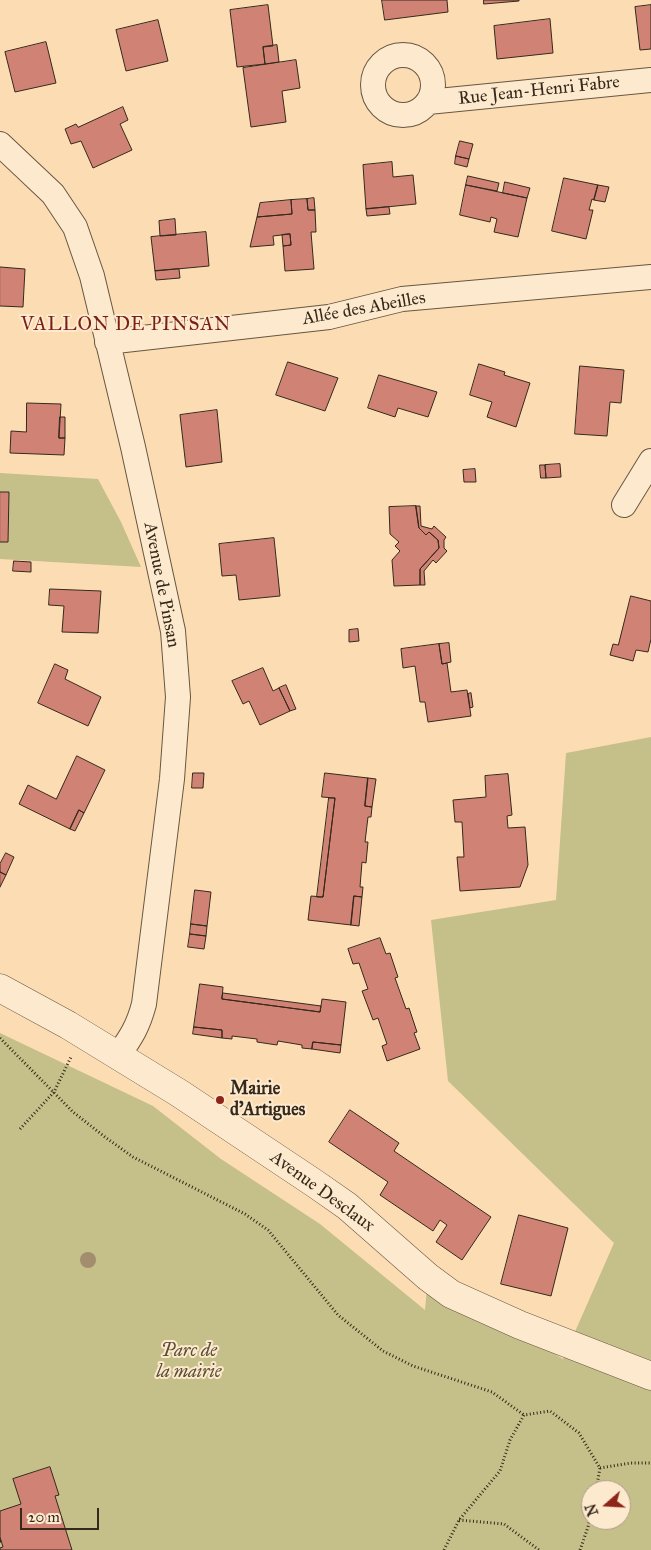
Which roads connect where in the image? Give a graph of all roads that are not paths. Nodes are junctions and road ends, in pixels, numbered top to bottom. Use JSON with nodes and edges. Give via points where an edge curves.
{"nodes":[{"id":1,"x":651,"y":80,"type":"edge"},
{"id":2,"x":428,"y":102,"type":"dead end"},
{"id":3,"x":0,"y":144,"type":"edge"},
{"id":4,"x":651,"y":277,"type":"edge"},
{"id":5,"x":107,"y":342,"type":"junction"},
{"id":6,"x":651,"y":461,"type":"edge"},
{"id":7,"x":624,"y":505,"type":"dead end"},
{"id":8,"x":0,"y":988,"type":"edge"},
{"id":9,"x":118,"y":1056,"type":"junction"},
{"id":10,"x":651,"y":1376,"type":"edge"}],
"edges":[{"from":1,"to":2,"type":"street","name":"Rue Jean-Henri Fabre"},
{"from":3,"to":5,"type":"street","name":"Avenue de Pinsan","via":[[54,194],[75,226],[92,276]]},
{"from":4,"to":5,"type":"street","name":"Allée des Abeilles","via":[[402,299],[329,317]]},
{"from":5,"to":9,"type":"street","name":"Avenue de Pinsan","via":[[164,584],[173,631],[178,697],[172,779],[144,1004],[133,1035]]},
{"from":6,"to":7,"type":"street"},
{"from":8,"to":9,"type":"street","name":"Avenue Desclaux"},
{"from":9,"to":10,"type":"street","name":"Avenue Desclaux","via":[[347,1206],[452,1294],[520,1325]]}]}
